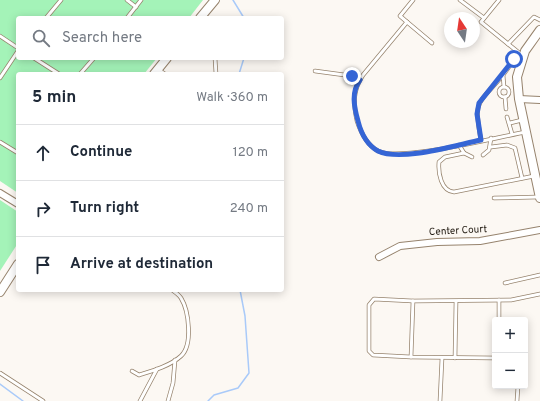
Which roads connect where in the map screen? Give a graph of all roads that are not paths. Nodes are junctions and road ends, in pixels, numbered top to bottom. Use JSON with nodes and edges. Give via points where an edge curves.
{"nodes":[{"id":1,"x":61,"y":0,"type":"edge"},
{"id":2,"x":127,"y":0,"type":"edge"},
{"id":3,"x":141,"y":0,"type":"edge"},
{"id":4,"x":215,"y":0,"type":"edge"},
{"id":5,"x":412,"y":0,"type":"edge"},
{"id":6,"x":460,"y":0,"type":"edge"},
{"id":7,"x":499,"y":0,"type":"edge"},
{"id":8,"x":136,"y":7,"type":"junction"},
{"id":9,"x":48,"y":16,"type":"edge"},
{"id":10,"x":128,"y":16,"type":"edge"},
{"id":11,"x":202,"y":16,"type":"edge"},
{"id":12,"x":484,"y":18,"type":"junction"},
{"id":13,"x":540,"y":20,"type":"edge"},
{"id":14,"x":407,"y":22,"type":"junction"},
{"id":15,"x":540,"y":30,"type":"edge"},
{"id":16,"x":0,"y":36,"type":"edge"},
{"id":17,"x":432,"y":43,"type":"dead end"},
{"id":18,"x":508,"y":44,"type":"junction"},
{"id":19,"x":16,"y":47,"type":"edge"},
{"id":20,"x":521,"y":53,"type":"junction"},
{"id":21,"x":16,"y":54,"type":"edge"},
{"id":22,"x":37,"y":60,"type":"edge"},
{"id":23,"x":92,"y":60,"type":"edge"},
{"id":24,"x":166,"y":60,"type":"edge"},
{"id":25,"x":215,"y":60,"type":"edge"},
{"id":26,"x":315,"y":71,"type":"dead end"},
{"id":27,"x":56,"y":72,"type":"edge"},
{"id":28,"x":82,"y":72,"type":"edge"},
{"id":29,"x":159,"y":72,"type":"edge"},
{"id":30,"x":216,"y":72,"type":"edge"},
{"id":31,"x":503,"y":75,"type":"junction"},
{"id":32,"x":0,"y":78,"type":"edge"},
{"id":33,"x":360,"y":80,"type":"junction"},
{"id":34,"x":504,"y":87,"type":"junction"},
{"id":35,"x":513,"y":91,"type":"junction"},
{"id":36,"x":505,"y":97,"type":"junction"},
{"id":37,"x":519,"y":99,"type":"junction"},
{"id":38,"x":540,"y":100,"type":"edge"},
{"id":39,"x":506,"y":108,"type":"dead end"},
{"id":40,"x":507,"y":117,"type":"dead end"},
{"id":41,"x":523,"y":120,"type":"junction"},
{"id":42,"x":510,"y":123,"type":"junction"},
{"id":43,"x":526,"y":132,"type":"junction"},
{"id":44,"x":512,"y":134,"type":"junction"},
{"id":45,"x":491,"y":138,"type":"junction"},
{"id":46,"x":481,"y":140,"type":"junction"},
{"id":47,"x":0,"y":142,"type":"edge"},
{"id":48,"x":459,"y":145,"type":"junction"},
{"id":49,"x":491,"y":147,"type":"junction"},
{"id":50,"x":16,"y":152,"type":"edge"},
{"id":51,"x":464,"y":153,"type":"junction"},
{"id":52,"x":483,"y":155,"type":"dead end"},
{"id":53,"x":472,"y":157,"type":"dead end"},
{"id":54,"x":535,"y":176,"type":"junction"},
{"id":55,"x":522,"y":178,"type":"junction"},
{"id":56,"x":0,"y":193,"type":"edge"},
{"id":57,"x":540,"y":197,"type":"edge"},
{"id":58,"x":494,"y":198,"type":"dead end"},
{"id":59,"x":16,"y":203,"type":"edge"},
{"id":60,"x":540,"y":230,"type":"edge"},
{"id":61,"x":379,"y":257,"type":"dead end"},
{"id":62,"x":16,"y":267,"type":"edge"},
{"id":63,"x":540,"y":275,"type":"edge"},
{"id":64,"x":505,"y":283,"type":"dead end"},
{"id":65,"x":0,"y":292,"type":"edge"},
{"id":66,"x":174,"y":292,"type":"edge"},
{"id":67,"x":540,"y":294,"type":"edge"},
{"id":68,"x":499,"y":300,"type":"junction"},
{"id":69,"x":412,"y":301,"type":"junction"},
{"id":70,"x":456,"y":302,"type":"junction"},
{"id":71,"x":499,"y":317,"type":"edge"},
{"id":72,"x":411,"y":357,"type":"junction"},
{"id":73,"x":442,"y":358,"type":"junction"},
{"id":74,"x":455,"y":358,"type":"junction"},
{"id":75,"x":492,"y":358,"type":"edge"},
{"id":76,"x":175,"y":359,"type":"junction"},
{"id":77,"x":157,"y":369,"type":"junction"},
{"id":78,"x":132,"y":371,"type":"dead end"},
{"id":79,"x":0,"y":373,"type":"edge"},
{"id":80,"x":518,"y":389,"type":"edge"},
{"id":81,"x":43,"y":401,"type":"edge"},
{"id":82,"x":140,"y":401,"type":"edge"},
{"id":83,"x":168,"y":401,"type":"edge"},
{"id":84,"x":440,"y":401,"type":"edge"},
{"id":85,"x":517,"y":401,"type":"edge"}],
"edges":[{"from":1,"to":9,"type":"lane"},
{"from":2,"to":8,"type":"lane"},
{"from":3,"to":8,"type":"lane"},
{"from":4,"to":11,"type":"street"},
{"from":5,"to":14,"type":"lane","via":[[400,16]]},
{"from":6,"to":12,"type":"lane"},
{"from":7,"to":12,"type":"lane"},
{"from":8,"to":10,"type":"lane"},
{"from":12,"to":18,"type":"lane","via":[[481,22]]},
{"from":13,"to":18,"type":"lane","via":[[534,17]]},
{"from":14,"to":17,"type":"lane"},
{"from":14,"to":33,"type":"lane"},
{"from":15,"to":20,"type":"street"},
{"from":16,"to":19,"type":"lane"},
{"from":18,"to":20,"type":"lane"},
{"from":20,"to":31,"type":"lane"},
{"from":20,"to":35,"type":"street"},
{"from":21,"to":32,"type":"lane"},
{"from":22,"to":27,"type":"lane"},
{"from":23,"to":28,"type":"lane"},
{"from":24,"to":29,"type":"street"},
{"from":25,"to":30,"type":"lane"},
{"from":26,"to":33,"type":"lane","via":[[352,76]]},
{"from":31,"to":34,"type":"lane"},
{"from":31,"to":46,"type":"lane","via":[[477,108]]},
{"from":33,"to":48,"type":"lane","via":[[354,94],[356,115],[364,137],[378,151],[388,154],[411,154]]},
{"from":34,"to":35,"type":"lane"},
{"from":34,"to":36,"type":"lane","via":[[499,93]]},
{"from":35,"to":36,"type":"lane"},
{"from":35,"to":37,"type":"street"},
{"from":36,"to":39,"type":"lane"},
{"from":37,"to":38,"type":"street"},
{"from":37,"to":41,"type":"street"},
{"from":40,"to":42,"type":"lane"},
{"from":41,"to":42,"type":"lane"},
{"from":41,"to":43,"type":"street"},
{"from":42,"to":44,"type":"lane"},
{"from":43,"to":44,"type":"lane"},
{"from":43,"to":54,"type":"street"},
{"from":44,"to":45,"type":"lane"},
{"from":45,"to":46,"type":"lane"},
{"from":45,"to":49,"type":"lane"},
{"from":46,"to":48,"type":"lane"},
{"from":47,"to":50,"type":"lane"},
{"from":48,"to":51,"type":"lane"},
{"from":49,"to":52,"type":"lane"},
{"from":49,"to":55,"type":"lane","via":[[507,145],[515,148]]},
{"from":51,"to":53,"type":"lane"},
{"from":51,"to":55,"type":"lane","via":[[445,157],[439,162],[443,187],[447,191],[454,192]]},
{"from":54,"to":55,"type":"lane"},
{"from":54,"to":57,"type":"street"},
{"from":56,"to":59,"type":"street"},
{"from":57,"to":58,"type":"lane"},
{"from":60,"to":61,"type":"street","name":"Center Court","via":[[480,241],[400,246]]},
{"from":62,"to":65,"type":"street"},
{"from":63,"to":64,"type":"lane"},
{"from":66,"to":76,"type":"lane","via":[[180,297],[188,313],[188,347]]},
{"from":67,"to":68,"type":"lane"},
{"from":68,"to":70,"type":"lane"},
{"from":68,"to":71,"type":"lane"},
{"from":69,"to":70,"type":"lane"},
{"from":69,"to":72,"type":"lane"},
{"from":69,"to":72,"type":"lane","via":[[374,299],[369,305],[369,350],[373,355]]},
{"from":70,"to":74,"type":"lane"},
{"from":72,"to":73,"type":"lane"},
{"from":73,"to":74,"type":"lane"},
{"from":73,"to":84,"type":"lane"},
{"from":74,"to":75,"type":"lane"},
{"from":76,"to":77,"type":"lane"},
{"from":76,"to":83,"type":"lane"},
{"from":77,"to":78,"type":"lane","via":[[139,375]]},
{"from":77,"to":82,"type":"lane"},
{"from":79,"to":81,"type":"lane"},
{"from":80,"to":85,"type":"lane"}]}
